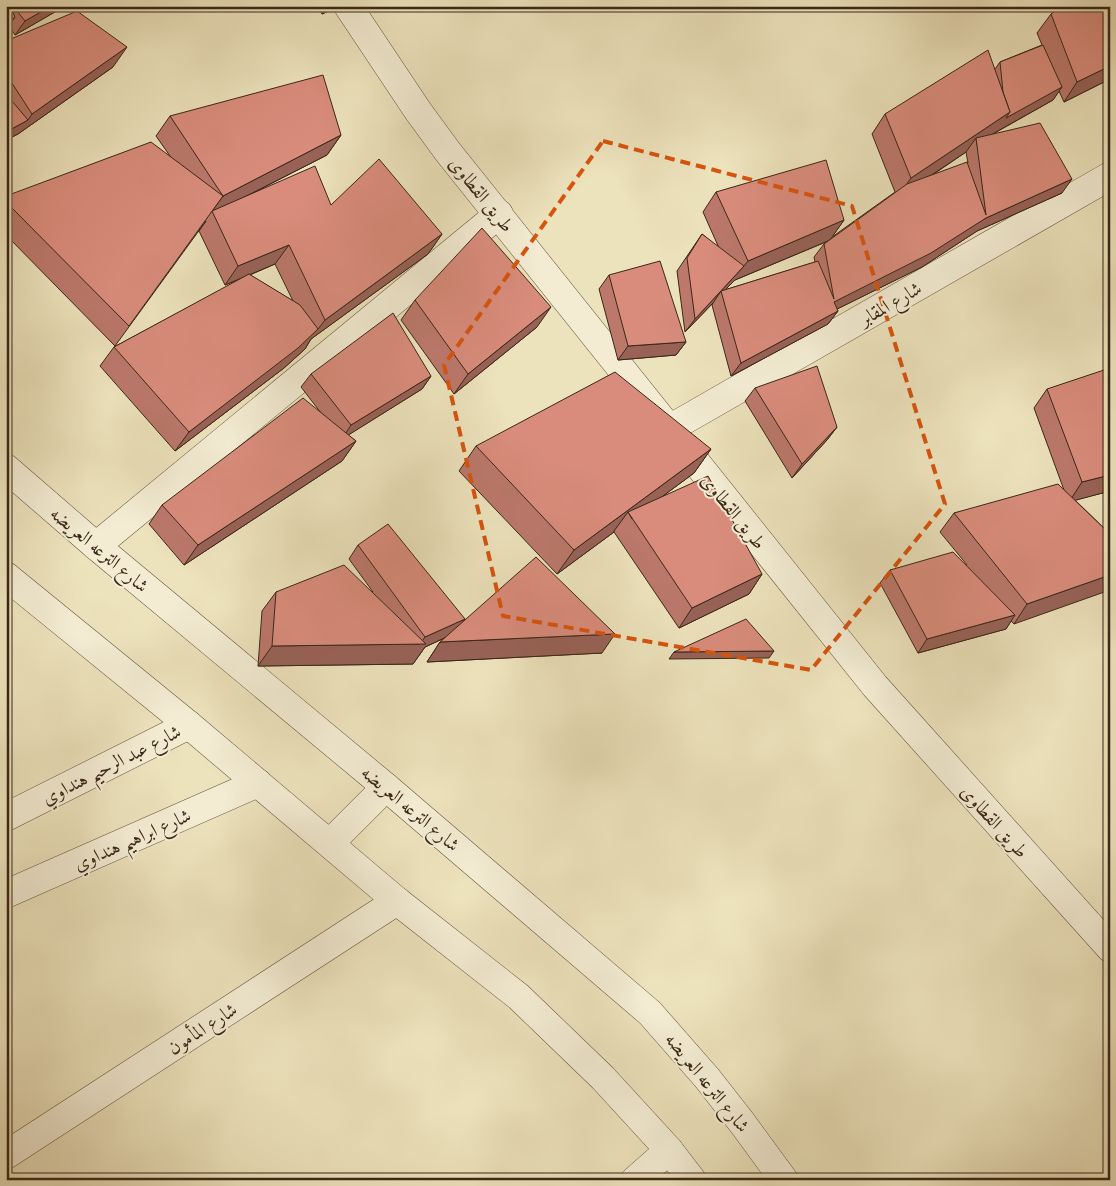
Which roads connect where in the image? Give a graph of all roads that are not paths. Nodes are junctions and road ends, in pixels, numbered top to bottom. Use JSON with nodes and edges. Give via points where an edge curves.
{"nodes":[{"id":1,"x":348,"y":6,"type":"edge"},
{"id":2,"x":1110,"y":176,"type":"edge"},
{"id":3,"x":499,"y":214,"type":"junction"},
{"id":4,"x":669,"y":429,"type":"junction"},
{"id":5,"x":6,"y":468,"type":"edge"},
{"id":6,"x":96,"y":546,"type":"junction"},
{"id":7,"x":12,"y":587,"type":"edge"},
{"id":8,"x":189,"y":725,"type":"junction"},
{"id":9,"x":258,"y":784,"type":"junction"},
{"id":10,"x":386,"y":787,"type":"junction"},
{"id":11,"x":6,"y":817,"type":"edge"},
{"id":12,"x":330,"y":843,"type":"junction"},
{"id":13,"x":6,"y":894,"type":"edge"},
{"id":14,"x":397,"y":901,"type":"junction"},
{"id":15,"x":1110,"y":948,"type":"edge"},
{"id":16,"x":669,"y":1150,"type":"junction"},
{"id":17,"x":6,"y":1155,"type":"edge"},
{"id":18,"x":634,"y":1180,"type":"edge"},
{"id":19,"x":692,"y":1180,"type":"edge"},
{"id":20,"x":784,"y":1180,"type":"edge"}],
"edges":[{"from":1,"to":3,"type":"street","name":"طريق القطاوى","via":[[418,111]]},
{"from":2,"to":4,"type":"street","name":"شارع المقابر"},
{"from":3,"to":4,"type":"street","name":"طريق القطاوى"},
{"from":3,"to":6,"type":"street"},
{"from":4,"to":15,"type":"street","name":"طريق القطاوى","via":[[875,686]]},
{"from":5,"to":6,"type":"street","name":"شارع الترعه العريضه"},
{"from":6,"to":10,"type":"street","name":"شارع الترعه العريضه"},
{"from":7,"to":8,"type":"street"},
{"from":8,"to":9,"type":"street"},
{"from":8,"to":11,"type":"street","name":"شارع عبد الرحيم هنداوي"},
{"from":9,"to":12,"type":"street"},
{"from":9,"to":13,"type":"street","name":"شارع ابراهيم هنداوي"},
{"from":10,"to":12,"type":"street"},
{"from":10,"to":20,"type":"street","name":"شارع الترعه العريضه","via":[[650,1013],[713,1086]]},
{"from":12,"to":14,"type":"street"},
{"from":14,"to":16,"type":"street","via":[[519,997],[603,1078]]},
{"from":14,"to":17,"type":"street","name":"شارع المأمون"},
{"from":16,"to":18,"type":"street"},
{"from":16,"to":19,"type":"street"}]}
